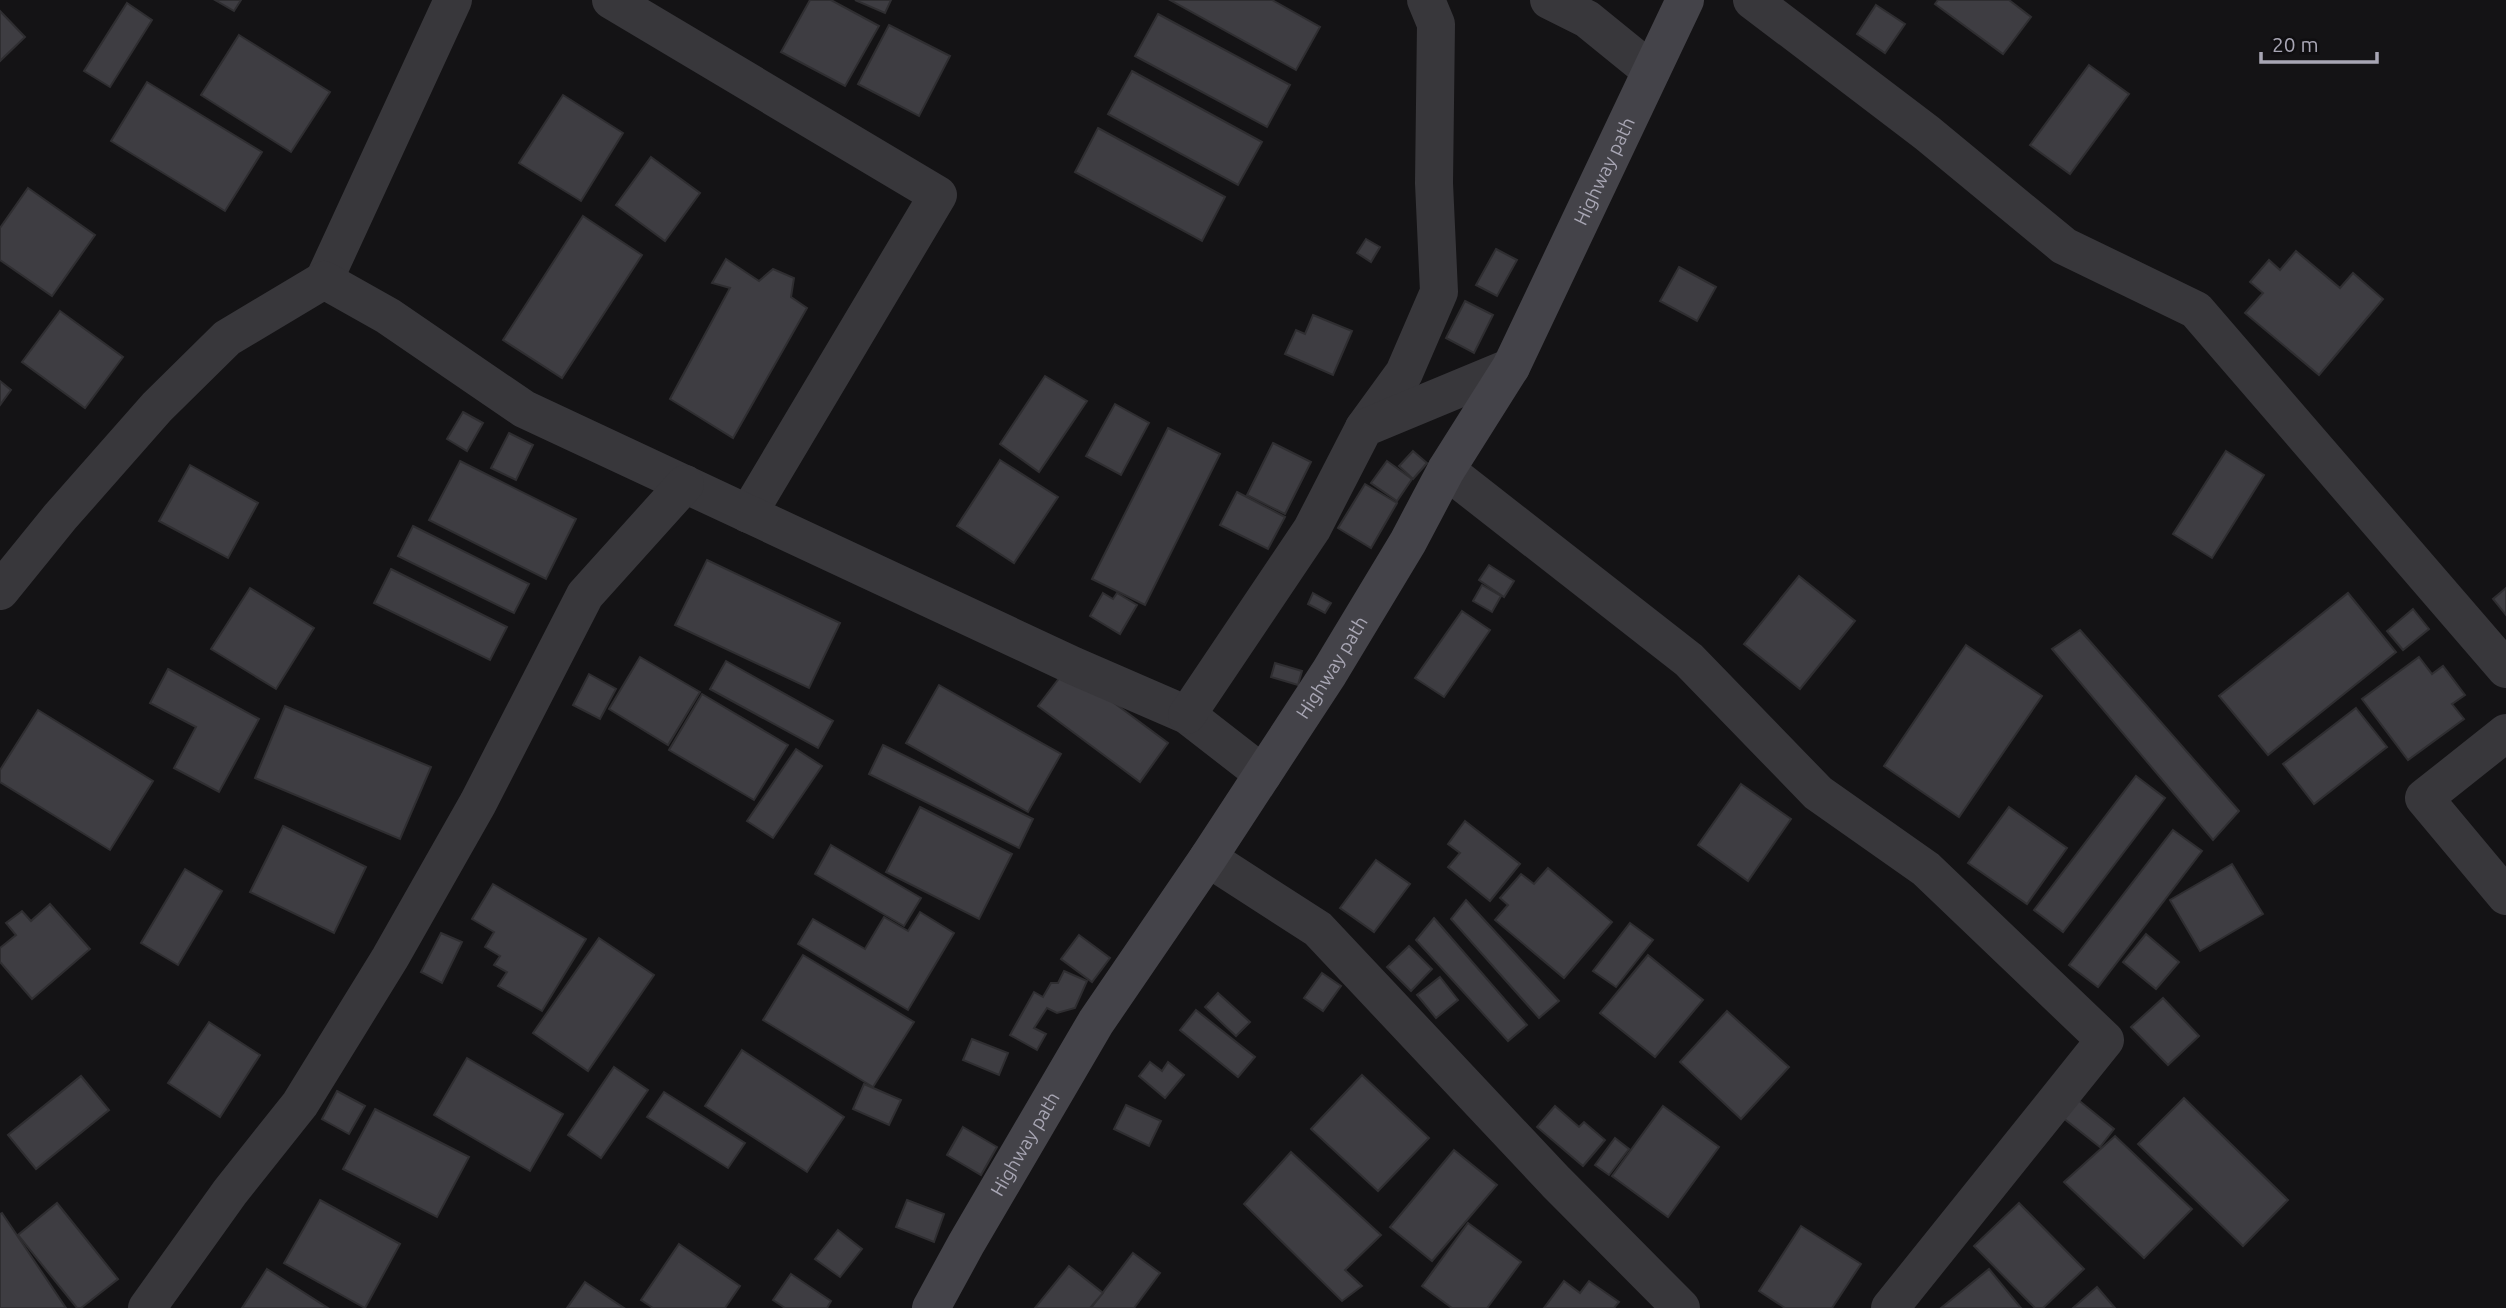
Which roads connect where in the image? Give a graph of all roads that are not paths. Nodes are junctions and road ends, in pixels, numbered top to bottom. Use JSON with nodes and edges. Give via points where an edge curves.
{"nodes":[{"id":1,"x":453,"y":0,"type":"edge"},
{"id":2,"x":611,"y":0,"type":"edge"},
{"id":3,"x":1426,"y":0,"type":"edge"},
{"id":4,"x":1549,"y":0,"type":"edge"},
{"id":5,"x":1685,"y":0,"type":"edge"},
{"id":6,"x":1752,"y":0,"type":"edge"},
{"id":7,"x":1651,"y":71,"type":"junction"},
{"id":8,"x":324,"y":279,"type":"junction"},
{"id":9,"x":1511,"y":367,"type":"junction"},
{"id":10,"x":1364,"y":428,"type":"junction"},
{"id":11,"x":1446,"y":470,"type":"junction"},
{"id":12,"x":685,"y":484,"type":"junction"},
{"id":13,"x":748,"y":514,"type":"junction"},
{"id":14,"x":0,"y":591,"type":"edge"},
{"id":15,"x":2506,"y":669,"type":"edge"},
{"id":16,"x":1187,"y":715,"type":"junction"},
{"id":17,"x":2506,"y":733,"type":"edge"},
{"id":18,"x":1263,"y":774,"type":"junction"},
{"id":19,"x":1208,"y":858,"type":"junction"},
{"id":20,"x":2506,"y":896,"type":"edge"},
{"id":21,"x":147,"y":1308,"type":"edge"},
{"id":22,"x":931,"y":1308,"type":"edge"},
{"id":23,"x":1681,"y":1308,"type":"edge"},
{"id":24,"x":1890,"y":1308,"type":"edge"}],
"edges":[{"from":1,"to":8,"type":"street"},
{"from":2,"to":13,"type":"street","via":[[938,195]]},
{"from":3,"to":10,"type":"street","via":[[1436,24],[1434,183],[1439,292],[1404,373]]},
{"from":4,"to":7,"type":"street","via":[[1587,19]]},
{"from":5,"to":7,"type":"street","name":"Highway path"},
{"from":6,"to":15,"type":"street","via":[[2064,246],[2196,310]]},
{"from":7,"to":9,"type":"street","name":"Highway path"},
{"from":8,"to":12,"type":"street","via":[[388,316],[524,409]]},
{"from":8,"to":14,"type":"street","via":[[227,338],[157,407]]},
{"from":9,"to":10,"type":"street"},
{"from":9,"to":11,"type":"street","name":"Highway path"},
{"from":10,"to":16,"type":"street","via":[[1312,529]]},
{"from":11,"to":18,"type":"street","name":"Highway path","via":[[1408,542]]},
{"from":11,"to":24,"type":"street","via":[[1689,660],[1818,793],[1926,869],[2105,1040]]},
{"from":12,"to":13,"type":"street"},
{"from":12,"to":21,"type":"street","via":[[585,595],[478,803],[390,958],[300,1104]]},
{"from":13,"to":16,"type":"street"},
{"from":16,"to":18,"type":"street"},
{"from":17,"to":20,"type":"street","via":[[2424,798]]},
{"from":18,"to":19,"type":"street","name":"Highway path"},
{"from":19,"to":22,"type":"street","name":"Highway path","via":[[1096,1022]]},
{"from":19,"to":23,"type":"street","via":[[1318,929]]}]}
